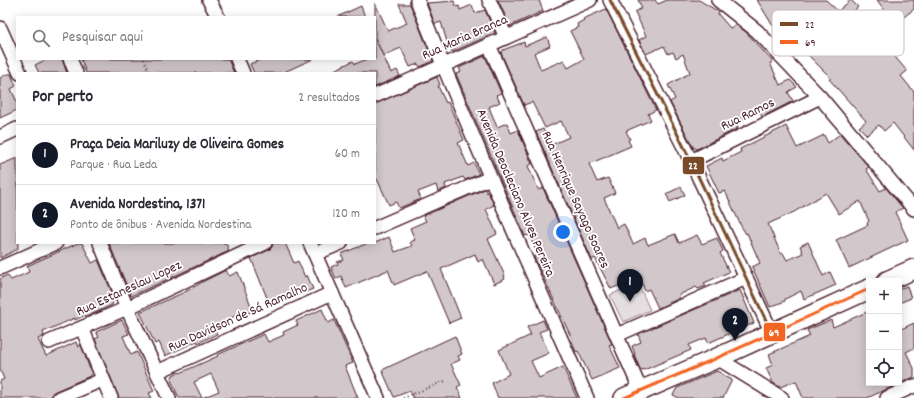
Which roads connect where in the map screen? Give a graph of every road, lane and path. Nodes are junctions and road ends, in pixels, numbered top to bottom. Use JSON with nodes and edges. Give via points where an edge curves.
{"nodes":[{"id":1,"x":209,"y":0,"type":"edge"},
{"id":2,"x":417,"y":0,"type":"edge"},
{"id":3,"x":489,"y":0,"type":"edge"},
{"id":4,"x":590,"y":0,"type":"edge"},
{"id":5,"x":610,"y":0,"type":"edge"},
{"id":6,"x":718,"y":0,"type":"edge"},
{"id":7,"x":217,"y":16,"type":"edge"},
{"id":8,"x":0,"y":28,"type":"edge"},
{"id":9,"x":506,"y":37,"type":"junction"},
{"id":10,"x":490,"y":45,"type":"junction"},
{"id":11,"x":772,"y":47,"type":"edge"},
{"id":12,"x":781,"y":56,"type":"edge"},
{"id":13,"x":70,"y":60,"type":"edge"},
{"id":14,"x":144,"y":60,"type":"edge"},
{"id":15,"x":238,"y":60,"type":"edge"},
{"id":16,"x":443,"y":66,"type":"junction"},
{"id":17,"x":20,"y":72,"type":"edge"},
{"id":18,"x":76,"y":72,"type":"edge"},
{"id":19,"x":148,"y":72,"type":"edge"},
{"id":20,"x":244,"y":72,"type":"edge"},
{"id":21,"x":376,"y":96,"type":"edge"},
{"id":22,"x":820,"y":98,"type":"junction"},
{"id":23,"x":16,"y":129,"type":"edge"},
{"id":24,"x":0,"y":137,"type":"edge"},
{"id":25,"x":691,"y":161,"type":"junction"},
{"id":26,"x":490,"y":178,"type":"junction"},
{"id":27,"x":914,"y":209,"type":"edge"},
{"id":28,"x":376,"y":228,"type":"edge"},
{"id":29,"x":54,"y":244,"type":"edge"},
{"id":30,"x":100,"y":244,"type":"edge"},
{"id":31,"x":263,"y":244,"type":"edge"},
{"id":32,"x":336,"y":244,"type":"edge"},
{"id":33,"x":312,"y":249,"type":"edge"},
{"id":34,"x":0,"y":268,"type":"edge"},
{"id":35,"x":914,"y":269,"type":"edge"},
{"id":36,"x":746,"y":278,"type":"junction"},
{"id":37,"x":894,"y":278,"type":"edge"},
{"id":38,"x":866,"y":290,"type":"edge"},
{"id":39,"x":332,"y":293,"type":"junction"},
{"id":40,"x":127,"y":308,"type":"junction"},
{"id":41,"x":82,"y":328,"type":"junction"},
{"id":42,"x":772,"y":333,"type":"junction"},
{"id":43,"x":616,"y":335,"type":"junction"},
{"id":44,"x":49,"y":342,"type":"dead end"},
{"id":45,"x":717,"y":358,"type":"junction"},
{"id":46,"x":157,"y":372,"type":"junction"},
{"id":47,"x":102,"y":380,"type":"junction"},
{"id":48,"x":445,"y":381,"type":"dead end"},
{"id":49,"x":914,"y":386,"type":"edge"},
{"id":50,"x":641,"y":391,"type":"junction"},
{"id":51,"x":59,"y":398,"type":"edge"},
{"id":52,"x":111,"y":398,"type":"edge"},
{"id":53,"x":169,"y":398,"type":"edge"},
{"id":54,"x":378,"y":398,"type":"edge"},
{"id":55,"x":403,"y":398,"type":"edge"},
{"id":56,"x":587,"y":398,"type":"edge"},
{"id":57,"x":624,"y":398,"type":"edge"},
{"id":58,"x":782,"y":398,"type":"edge"},
{"id":59,"x":887,"y":398,"type":"edge"}],
"edges":[{"from":1,"to":7,"type":"street"},
{"from":2,"to":16,"type":"street","name":"Avenida Deocleciano Alves Pereira"},
{"from":3,"to":9,"type":"street"},
{"from":4,"to":9,"type":"street","name":"Rua Maria Branca"},
{"from":5,"to":25,"type":"street"},
{"from":6,"to":11,"type":"street","via":[[757,31]]},
{"from":8,"to":17,"type":"street"},
{"from":9,"to":10,"type":"street","name":"Rua Maria Branca"},
{"from":10,"to":16,"type":"street","name":"Rua Maria Branca"},
{"from":10,"to":43,"type":"street","name":"Rua Henrique Sayago Soares"},
{"from":12,"to":22,"type":"street"},
{"from":13,"to":18,"type":"street"},
{"from":14,"to":19,"type":"path"},
{"from":15,"to":20,"type":"street"},
{"from":16,"to":21,"type":"street","name":"Rua Maria Branca"},
{"from":16,"to":26,"type":"street","name":"Avenida Deocleciano Alves Pereira"},
{"from":22,"to":25,"type":"street","name":"Rua Ramos"},
{"from":22,"to":27,"type":"street"},
{"from":23,"to":24,"type":"street"},
{"from":25,"to":36,"type":"street"},
{"from":26,"to":28,"type":"street"},
{"from":26,"to":56,"type":"street","name":"Avenida Deocleciano Alves Pereira"},
{"from":29,"to":34,"type":"street"},
{"from":30,"to":40,"type":"street"},
{"from":31,"to":40,"type":"street","name":"Rua Estaneslau Lopez"},
{"from":32,"to":33,"type":"street"},
{"from":33,"to":39,"type":"street"},
{"from":35,"to":37,"type":"main road"},
{"from":36,"to":42,"type":"street"},
{"from":36,"to":43,"type":"street"},
{"from":38,"to":42,"type":"main road"},
{"from":39,"to":46,"type":"street","name":"Rua Davidson de Sá Ramalho"},
{"from":39,"to":54,"type":"street"},
{"from":40,"to":41,"type":"street","name":"Rua Estaneslau Lopez"},
{"from":40,"to":46,"type":"street"},
{"from":41,"to":44,"type":"street","name":"Rua Estaneslau Lopez"},
{"from":41,"to":47,"type":"street"},
{"from":42,"to":45,"type":"main road"},
{"from":43,"to":50,"type":"street","name":"Rua Henrique Sayago Soares"},
{"from":45,"to":50,"type":"main road"},
{"from":45,"to":58,"type":"street"},
{"from":46,"to":53,"type":"street"},
{"from":47,"to":51,"type":"street"},
{"from":47,"to":52,"type":"street"},
{"from":48,"to":55,"type":"path"},
{"from":49,"to":59,"type":"street"},
{"from":50,"to":57,"type":"main road"}]}
